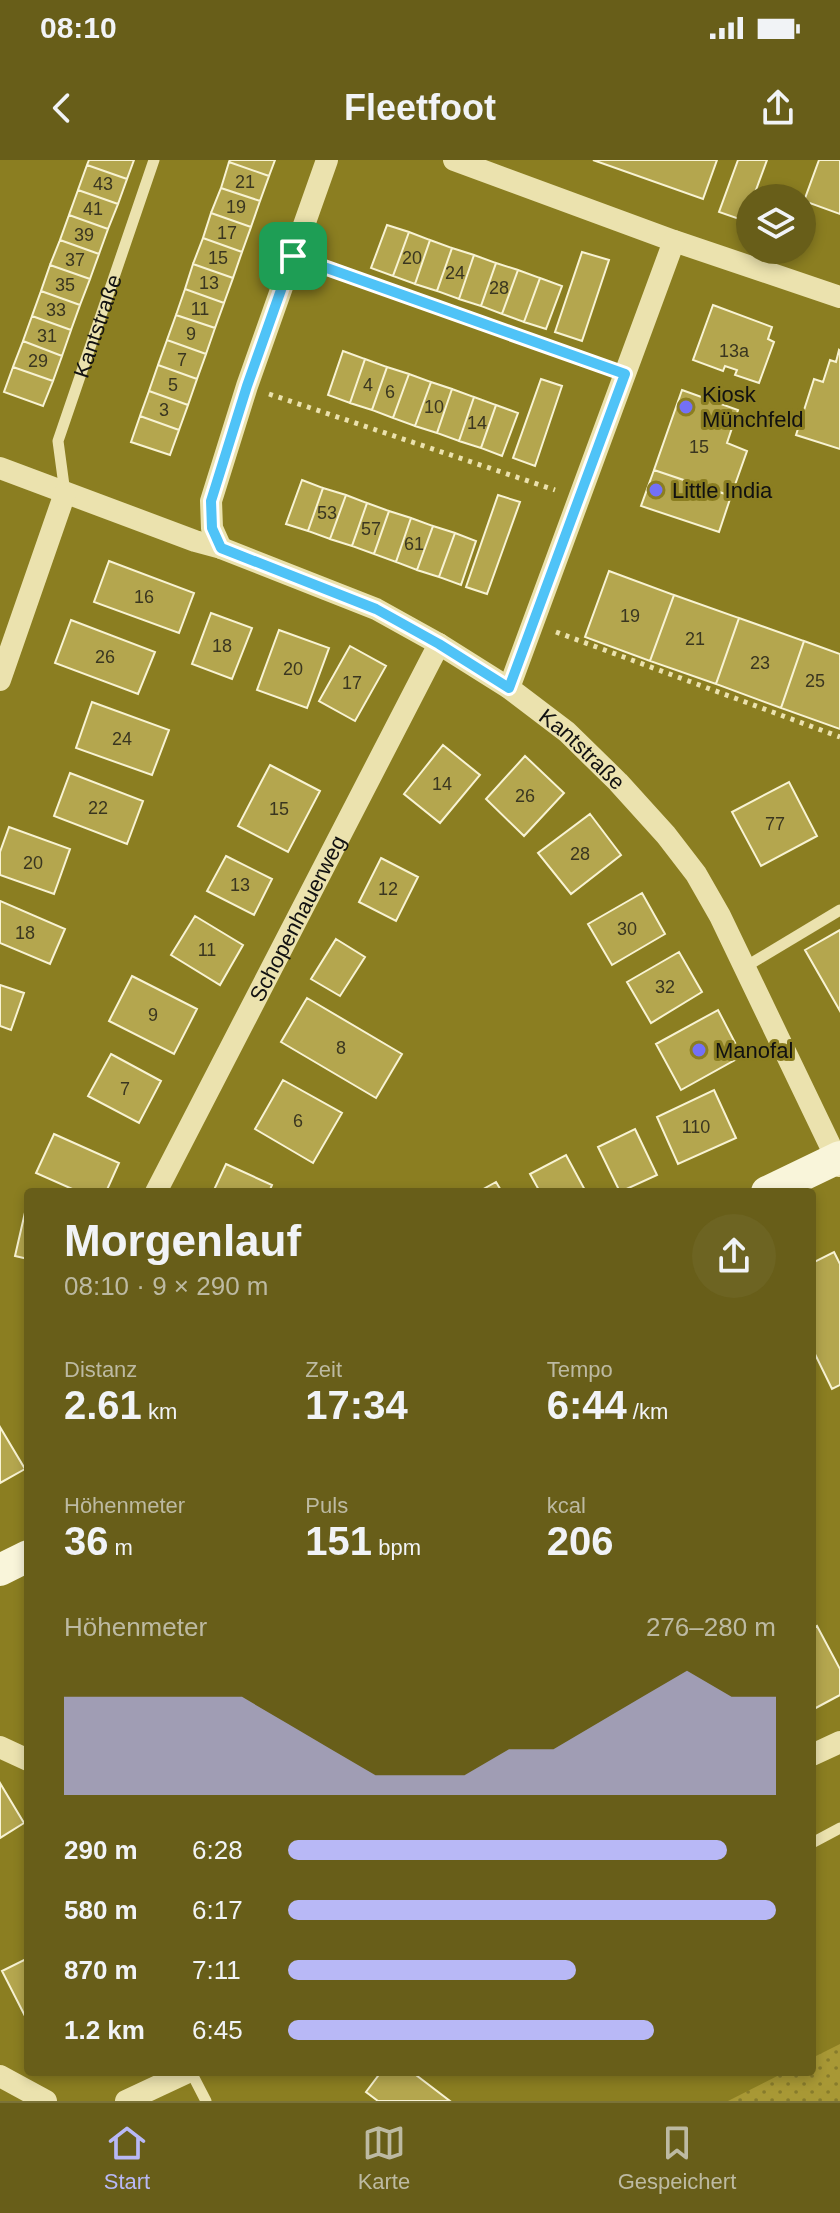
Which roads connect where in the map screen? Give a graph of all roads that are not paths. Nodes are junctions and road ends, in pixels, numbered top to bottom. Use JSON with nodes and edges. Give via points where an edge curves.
{"nodes":[{"id":1,"x":154,"y":160,"type":"edge"},
{"id":2,"x":327,"y":160,"type":"edge"},
{"id":3,"x":454,"y":160,"type":"edge"},
{"id":4,"x":674,"y":241,"type":"junction"},
{"id":5,"x":840,"y":297,"type":"edge"},
{"id":6,"x":0,"y":468,"type":"edge"},
{"id":7,"x":65,"y":493,"type":"junction"},
{"id":8,"x":221,"y":548,"type":"junction"},
{"id":9,"x":439,"y":644,"type":"junction"},
{"id":10,"x":0,"y":680,"type":"edge"},
{"id":11,"x":509,"y":688,"type":"junction"},
{"id":12,"x":840,"y":910,"type":"edge"},
{"id":13,"x":745,"y":967,"type":"junction"},
{"id":14,"x":839,"y":1160,"type":"edge"},
{"id":15,"x":158,"y":1188,"type":"edge"},
{"id":16,"x":776,"y":1188,"type":"edge"},
{"id":17,"x":24,"y":1558,"type":"edge"},
{"id":18,"x":0,"y":1570,"type":"edge"},
{"id":19,"x":840,"y":1742,"type":"edge"},
{"id":20,"x":0,"y":1747,"type":"edge"},
{"id":21,"x":816,"y":1753,"type":"edge"},
{"id":22,"x":24,"y":1758,"type":"edge"},
{"id":23,"x":840,"y":1828,"type":"edge"},
{"id":24,"x":816,"y":1841,"type":"edge"},
{"id":25,"x":0,"y":2076,"type":"edge"},
{"id":26,"x":181,"y":2076,"type":"edge"},
{"id":27,"x":191,"y":2076,"type":"edge"},
{"id":28,"x":131,"y":2100,"type":"edge"},
{"id":29,"x":46,"y":2101,"type":"edge"},
{"id":30,"x":206,"y":2101,"type":"edge"}],
"edges":[{"from":1,"to":7,"type":"lane","name":"Kantstraße","via":[[58,441]]},
{"from":2,"to":8,"type":"street","via":[[211,501],[212,528]]},
{"from":3,"to":4,"type":"street"},
{"from":4,"to":5,"type":"street"},
{"from":4,"to":11,"type":"street"},
{"from":6,"to":7,"type":"street","name":"Kantstraße"},
{"from":7,"to":8,"type":"street","name":"Kantstraße"},
{"from":7,"to":10,"type":"street"},
{"from":8,"to":9,"type":"street","name":"Kantstraße","via":[[376,609]]},
{"from":9,"to":11,"type":"street","name":"Kantstraße"},
{"from":9,"to":15,"type":"street","name":"Schopenhauerweg"},
{"from":11,"to":13,"type":"street","name":"Kantstraße","via":[[567,732],[666,835],[696,874]]},
{"from":12,"to":13,"type":"lane"},
{"from":13,"to":14,"type":"street","name":"Kantstraße"},
{"from":14,"to":16,"type":"main road"},
{"from":17,"to":18,"type":"main road"},
{"from":19,"to":21,"type":"street"},
{"from":20,"to":22,"type":"street"},
{"from":23,"to":24,"type":"lane"},
{"from":25,"to":29,"type":"street"},
{"from":26,"to":28,"type":"street"},
{"from":27,"to":30,"type":"lane"}]}
